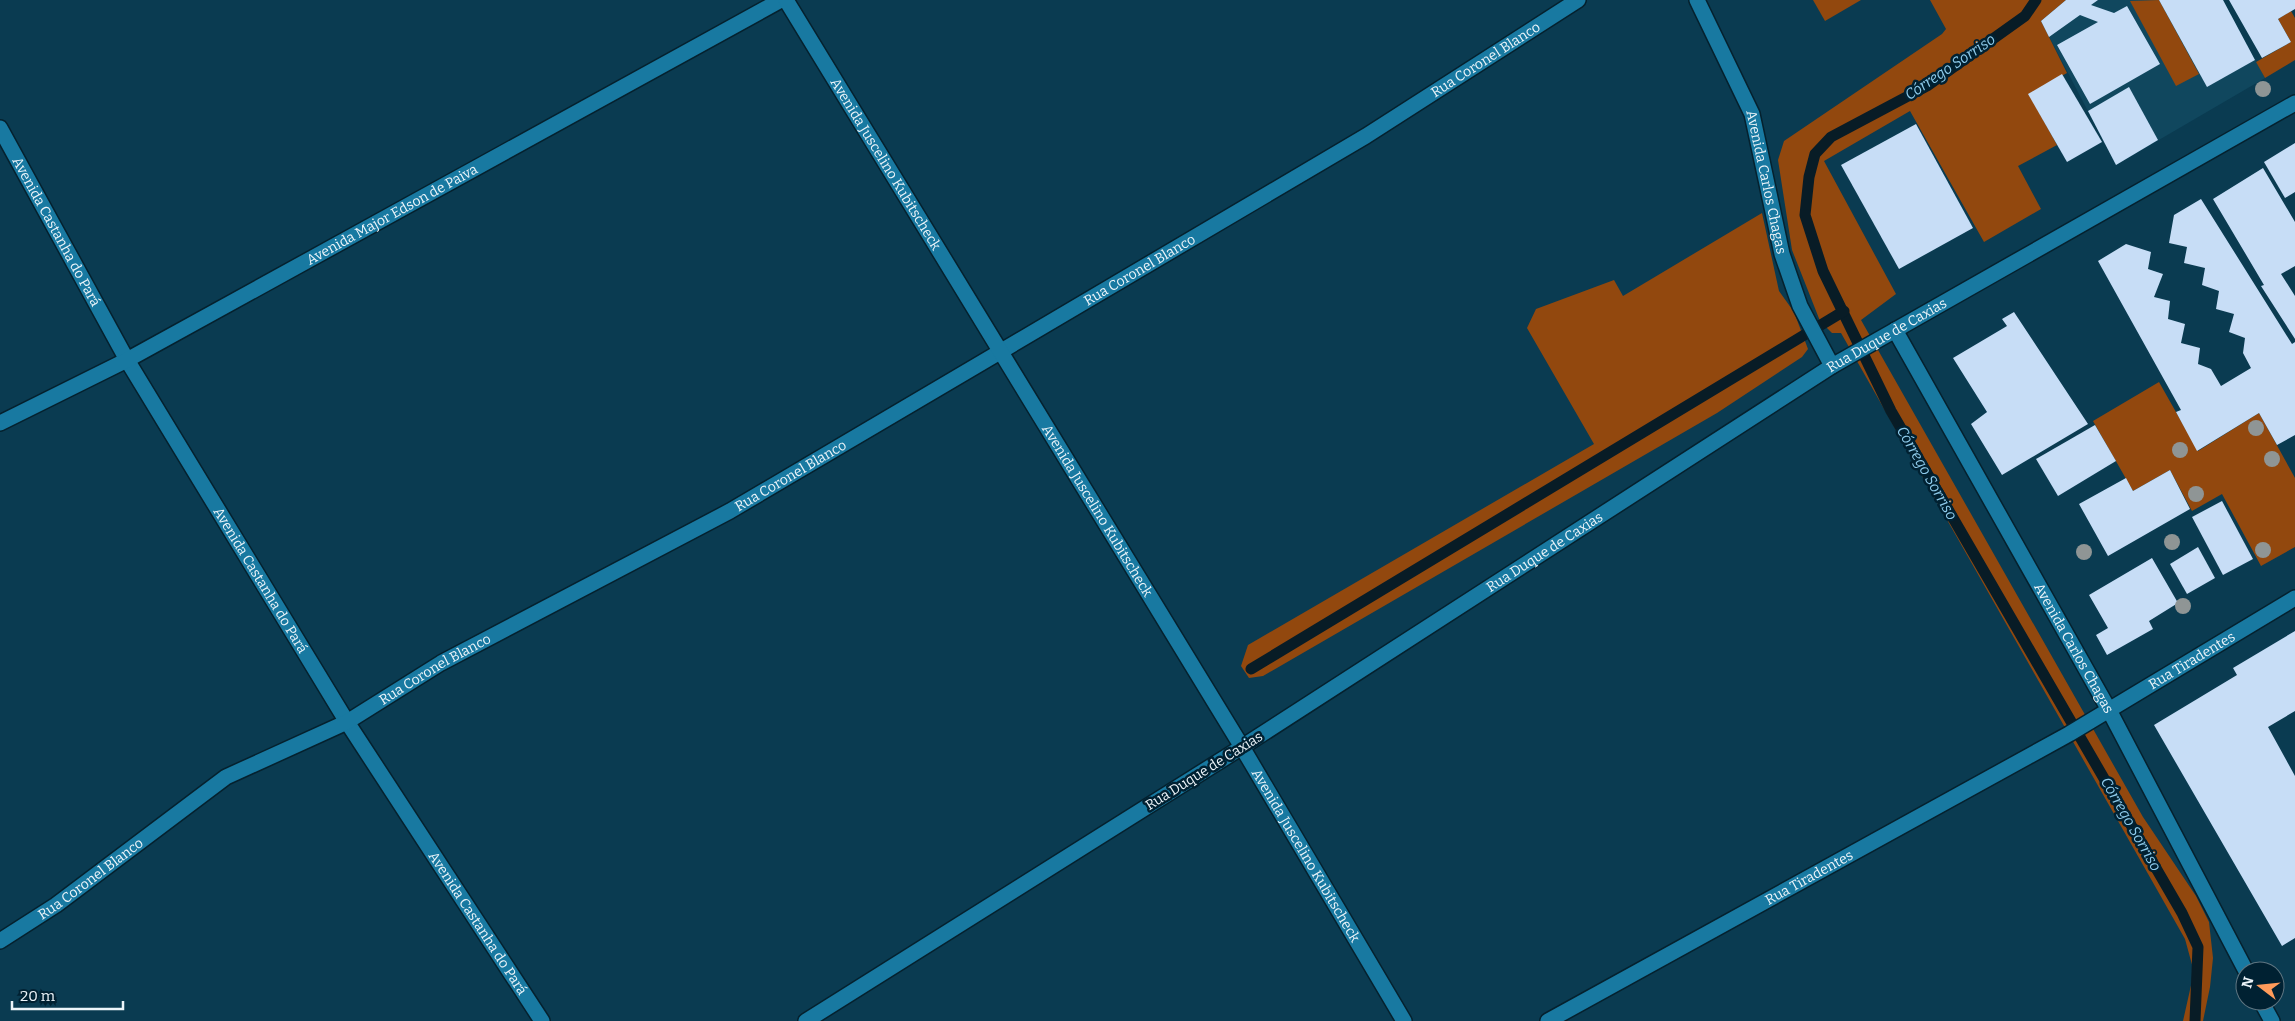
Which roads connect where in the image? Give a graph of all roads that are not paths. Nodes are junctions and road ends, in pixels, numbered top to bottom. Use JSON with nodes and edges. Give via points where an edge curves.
{"nodes":[{"id":1,"x":781,"y":0,"type":"edge"},
{"id":2,"x":786,"y":0,"type":"edge"},
{"id":3,"x":1578,"y":0,"type":"edge"},
{"id":4,"x":1697,"y":0,"type":"edge"},
{"id":5,"x":2295,"y":103,"type":"edge"},
{"id":6,"x":0,"y":128,"type":"edge"},
{"id":7,"x":1895,"y":330,"type":"junction"},
{"id":8,"x":1000,"y":353,"type":"junction"},
{"id":9,"x":127,"y":360,"type":"junction"},
{"id":10,"x":1832,"y":366,"type":"junction"},
{"id":11,"x":0,"y":423,"type":"edge"},
{"id":12,"x":2295,"y":598,"type":"edge"},
{"id":13,"x":2109,"y":710,"type":"junction"},
{"id":14,"x":347,"y":722,"type":"junction"},
{"id":15,"x":1242,"y":747,"type":"junction"},
{"id":16,"x":0,"y":941,"type":"edge"},
{"id":17,"x":2241,"y":961,"type":"edge"},
{"id":18,"x":542,"y":1021,"type":"edge"},
{"id":19,"x":806,"y":1021,"type":"edge"},
{"id":20,"x":1404,"y":1021,"type":"edge"},
{"id":21,"x":1548,"y":1021,"type":"edge"}],
"edges":[{"from":1,"to":9,"type":"street","name":"Avenida Major Edson de Paiva"},
{"from":2,"to":8,"type":"street","name":"Avenida Juscelino Kubitscheck"},
{"from":3,"to":8,"type":"street","name":"Rua Coronel Blanco","via":[[1366,136]]},
{"from":4,"to":10,"type":"street","name":"Avenida Carlos Chagas","via":[[1752,114],[1782,254],[1800,306]]},
{"from":5,"to":7,"type":"street","name":"Rua Duque de Caxias"},
{"from":6,"to":9,"type":"street","name":"Avenida Castanha do Pará"},
{"from":7,"to":10,"type":"street","name":"Rua Duque de Caxias"},
{"from":7,"to":13,"type":"street","name":"Avenida Carlos Chagas"},
{"from":8,"to":14,"type":"street","name":"Rua Coronel Blanco","via":[[730,512],[441,663]]},
{"from":8,"to":15,"type":"street","name":"Avenida Juscelino Kubitscheck"},
{"from":9,"to":11,"type":"street","name":"Avenida Major Edson de Paiva"},
{"from":9,"to":14,"type":"street","name":"Avenida Castanha do Pará"},
{"from":10,"to":15,"type":"street","name":"Rua Duque de Caxias"},
{"from":12,"to":13,"type":"street","name":"Rua Tiradentes"},
{"from":13,"to":17,"type":"street","name":"Avenida Carlos Chagas"},
{"from":13,"to":21,"type":"street","name":"Rua Tiradentes"},
{"from":14,"to":16,"type":"street","name":"Rua Coronel Blanco","via":[[226,777],[56,905]]},
{"from":14,"to":18,"type":"street","name":"Avenida Castanha do Pará"},
{"from":15,"to":19,"type":"street","name":"Rua Duque de Caxias"},
{"from":15,"to":20,"type":"street","name":"Avenida Juscelino Kubitscheck"}]}
